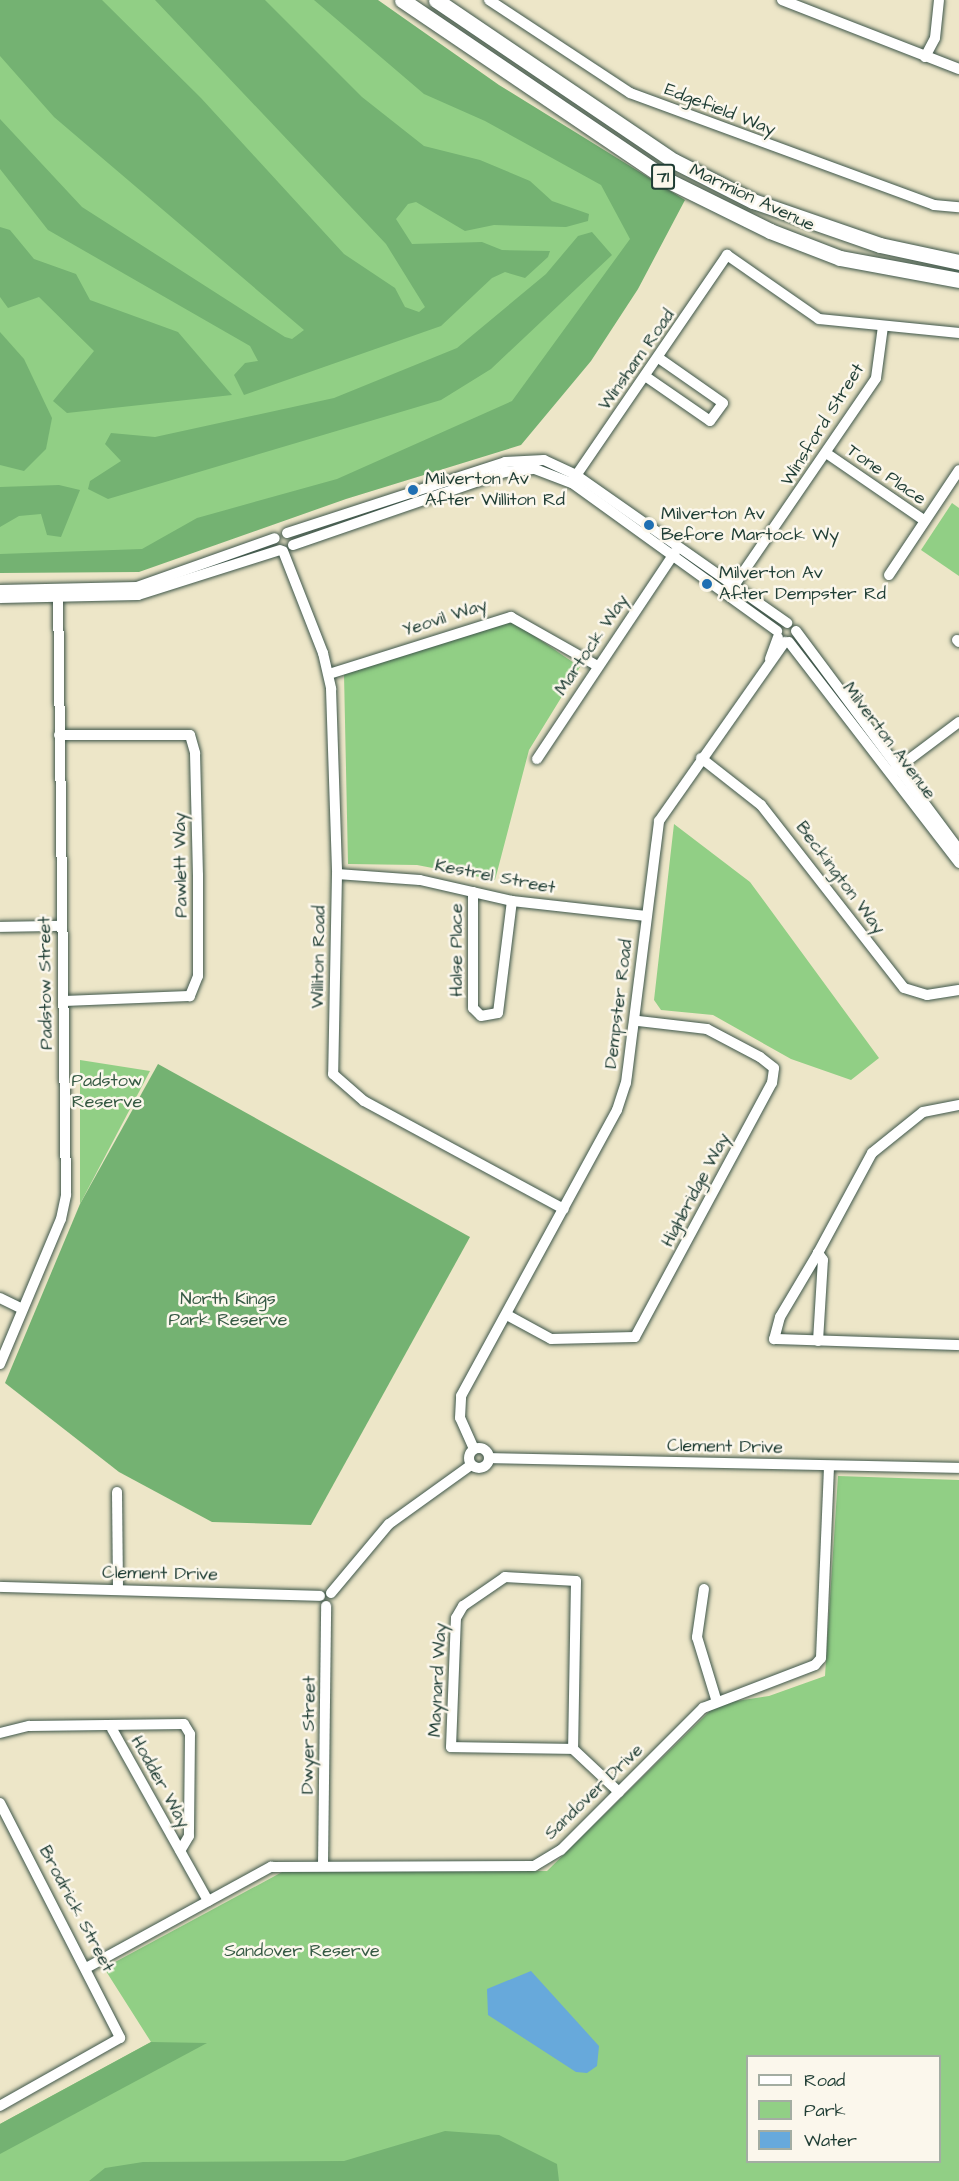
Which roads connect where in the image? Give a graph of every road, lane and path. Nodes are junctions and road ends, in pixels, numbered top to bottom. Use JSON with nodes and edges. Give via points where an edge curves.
{"nodes":[{"id":1,"x":402,"y":0,"type":"edge"},
{"id":2,"x":436,"y":0,"type":"edge"},
{"id":3,"x":489,"y":0,"type":"edge"},
{"id":4,"x":782,"y":0,"type":"edge"},
{"id":5,"x":939,"y":0,"type":"edge"},
{"id":6,"x":925,"y":57,"type":"junction"},
{"id":7,"x":959,"y":69,"type":"edge"},
{"id":8,"x":959,"y":207,"type":"edge"},
{"id":9,"x":959,"y":262,"type":"edge"},
{"id":10,"x":959,"y":280,"type":"edge"},
{"id":11,"x":883,"y":326,"type":"junction"},
{"id":12,"x":959,"y":333,"type":"edge"},
{"id":13,"x":660,"y":359,"type":"junction"},
{"id":14,"x":645,"y":376,"type":"junction"},
{"id":15,"x":829,"y":455,"type":"junction"},
{"id":16,"x":959,"y":470,"type":"edge"},
{"id":17,"x":574,"y":479,"type":"junction"},
{"id":18,"x":924,"y":521,"type":"junction"},
{"id":19,"x":287,"y":533,"type":"junction"},
{"id":20,"x":275,"y":538,"type":"junction"},
{"id":21,"x":287,"y":549,"type":"junction"},
{"id":22,"x":675,"y":553,"type":"junction"},
{"id":23,"x":889,"y":575,"type":"dead end"},
{"id":24,"x":0,"y":590,"type":"edge"},
{"id":25,"x":731,"y":590,"type":"junction"},
{"id":26,"x":58,"y":593,"type":"junction"},
{"id":27,"x":0,"y":598,"type":"edge"},
{"id":28,"x":787,"y":623,"type":"junction"},
{"id":29,"x":796,"y":631,"type":"junction"},
{"id":30,"x":782,"y":638,"type":"junction"},
{"id":31,"x":596,"y":666,"type":"junction"},
{"id":32,"x":329,"y":674,"type":"junction"},
{"id":33,"x":959,"y":722,"type":"edge"},
{"id":34,"x":59,"y":735,"type":"junction"},
{"id":35,"x":701,"y":758,"type":"junction"},
{"id":36,"x":537,"y":759,"type":"dead end"},
{"id":37,"x":896,"y":769,"type":"junction"},
{"id":38,"x":959,"y":850,"type":"edge"},
{"id":39,"x":959,"y":863,"type":"edge"},
{"id":40,"x":337,"y":874,"type":"junction"},
{"id":41,"x":473,"y":892,"type":"junction"},
{"id":42,"x":512,"y":901,"type":"junction"},
{"id":43,"x":646,"y":916,"type":"junction"},
{"id":44,"x":60,"y":926,"type":"junction"},
{"id":45,"x":0,"y":927,"type":"edge"},
{"id":46,"x":959,"y":990,"type":"edge"},
{"id":47,"x":63,"y":1000,"type":"junction"},
{"id":48,"x":638,"y":1021,"type":"junction"},
{"id":49,"x":959,"y":1105,"type":"edge"},
{"id":50,"x":564,"y":1209,"type":"junction"},
{"id":51,"x":818,"y":1253,"type":"junction"},
{"id":52,"x":0,"y":1298,"type":"edge"},
{"id":53,"x":23,"y":1309,"type":"junction"},
{"id":54,"x":507,"y":1315,"type":"junction"},
{"id":55,"x":818,"y":1341,"type":"junction"},
{"id":56,"x":959,"y":1345,"type":"edge"},
{"id":57,"x":0,"y":1364,"type":"edge"},
{"id":58,"x":474,"y":1449,"type":"junction"},
{"id":59,"x":490,"y":1458,"type":"junction"},
{"id":60,"x":471,"y":1465,"type":"junction"},
{"id":61,"x":829,"y":1466,"type":"junction"},
{"id":62,"x":959,"y":1468,"type":"edge"},
{"id":63,"x":117,"y":1492,"type":"dead end"},
{"id":64,"x":0,"y":1587,"type":"edge"},
{"id":65,"x":704,"y":1589,"type":"dead end"},
{"id":66,"x":118,"y":1590,"type":"junction"},
{"id":67,"x":331,"y":1593,"type":"junction"},
{"id":68,"x":320,"y":1596,"type":"junction"},
{"id":69,"x":327,"y":1606,"type":"junction"},
{"id":70,"x":716,"y":1699,"type":"junction"},
{"id":71,"x":112,"y":1729,"type":"junction"},
{"id":72,"x":0,"y":1733,"type":"edge"},
{"id":73,"x":573,"y":1749,"type":"junction"},
{"id":74,"x":619,"y":1792,"type":"junction"},
{"id":75,"x":0,"y":1803,"type":"edge"},
{"id":76,"x":180,"y":1851,"type":"junction"},
{"id":77,"x":323,"y":1865,"type":"junction"},
{"id":78,"x":208,"y":1901,"type":"junction"},
{"id":79,"x":88,"y":1967,"type":"junction"},
{"id":80,"x":0,"y":2106,"type":"edge"}],
"edges":[{"from":1,"to":10,"type":"highway","name":"Marmion Avenue","number":"71","via":[[669,181],[770,231],[840,258]]},
{"from":2,"to":9,"type":"highway","name":"Marmion Avenue","number":"71","via":[[674,161],[753,201],[880,245]]},
{"from":3,"to":8,"type":"street","name":"Edgefield Way","via":[[630,93],[934,205]]},
{"from":4,"to":6,"type":"street"},
{"from":5,"to":6,"type":"street","via":[[935,38]]},
{"from":6,"to":7,"type":"street"},
{"from":11,"to":12,"type":"street"},
{"from":11,"to":13,"type":"street","name":"Winsham Road","via":[[819,319],[727,255]]},
{"from":11,"to":15,"type":"street","name":"Winsford Street","via":[[876,378]]},
{"from":13,"to":14,"type":"street","name":"Winsham Road"},
{"from":13,"to":14,"type":"street","via":[[723,403],[710,421]]},
{"from":14,"to":17,"type":"street","name":"Winsham Road"},
{"from":15,"to":18,"type":"street","name":"Tone Place"},
{"from":15,"to":25,"type":"street","name":"Winsford Street"},
{"from":16,"to":18,"type":"street","name":"Tone Place"},
{"from":17,"to":19,"type":"street","name":"Milverton Avenue","via":[[544,460],[505,462]]},
{"from":17,"to":21,"type":"street","name":"Milverton Avenue","via":[[535,469],[505,472]]},
{"from":17,"to":22,"type":"street","name":"Milverton Avenue"},
{"from":18,"to":23,"type":"street","name":"Tone Place"},
{"from":19,"to":20,"type":"street","name":"Milverton Avenue"},
{"from":19,"to":21,"type":"street"},
{"from":20,"to":21,"type":"street"},
{"from":20,"to":26,"type":"street","name":"Milverton Avenue","via":[[144,585]]},
{"from":21,"to":26,"type":"street","name":"Milverton Avenue","via":[[147,593]]},
{"from":21,"to":32,"type":"street","name":"Williton Road"},
{"from":22,"to":25,"type":"street","name":"Milverton Avenue"},
{"from":22,"to":31,"type":"street","name":"Martock Way"},
{"from":24,"to":26,"type":"street","name":"Milverton Avenue"},
{"from":25,"to":28,"type":"street","name":"Milverton Avenue"},
{"from":25,"to":30,"type":"street","name":"Milverton Avenue"},
{"from":26,"to":27,"type":"street","name":"Milverton Avenue"},
{"from":26,"to":34,"type":"street","name":"Padstow Street"},
{"from":28,"to":29,"type":"street","name":"Milverton Avenue"},
{"from":28,"to":30,"type":"street"},
{"from":29,"to":30,"type":"street","name":"Dempster Road"},
{"from":29,"to":37,"type":"street","name":"Milverton Avenue"},
{"from":30,"to":35,"type":"street","name":"Dempster Road"},
{"from":30,"to":37,"type":"street","name":"Milverton Avenue"},
{"from":31,"to":32,"type":"street","name":"Yeovil Way","via":[[511,617]]},
{"from":31,"to":36,"type":"street","name":"Martock Way"},
{"from":32,"to":40,"type":"street","name":"Williton Road"},
{"from":33,"to":37,"type":"street"},
{"from":34,"to":44,"type":"street","name":"Padstow Street"},
{"from":34,"to":47,"type":"street","name":"Pawlett Way","via":[[190,735],[195,753],[198,875],[198,976],[190,996]]},
{"from":35,"to":43,"type":"street","name":"Dempster Road","via":[[652,838]]},
{"from":35,"to":46,"type":"street","name":"Beckington Way","via":[[761,805],[904,988],[927,995]]},
{"from":37,"to":38,"type":"street","name":"Milverton Avenue"},
{"from":37,"to":39,"type":"street","name":"Milverton Avenue"},
{"from":40,"to":41,"type":"street","name":"Kestrel Street","via":[[420,880]]},
{"from":40,"to":50,"type":"street","name":"Williton Road","via":[[333,1074],[364,1101]]},
{"from":41,"to":42,"type":"street","name":"Kestrel Street"},
{"from":41,"to":42,"type":"street","name":"Halse Place","via":[[473,1008],[481,1016],[498,1013]]},
{"from":42,"to":43,"type":"street","name":"Kestrel Street"},
{"from":43,"to":48,"type":"street","name":"Dempster Road"},
{"from":44,"to":45,"type":"street"},
{"from":44,"to":47,"type":"street","name":"Padstow Street"},
{"from":47,"to":53,"type":"street","name":"Padstow Street","via":[[66,1196]]},
{"from":48,"to":50,"type":"street","name":"Dempster Road","via":[[617,1110]]},
{"from":48,"to":54,"type":"street","name":"Highbridge Way","via":[[706,1029],[774,1068],[772,1083],[635,1337],[551,1339]]},
{"from":49,"to":51,"type":"street","via":[[922,1112],[883,1139]]},
{"from":50,"to":54,"type":"street","name":"Dempster Road"},
{"from":51,"to":55,"type":"street","via":[[822,1260]]},
{"from":51,"to":55,"type":"street","via":[[780,1317],[774,1339]]},
{"from":52,"to":53,"type":"street"},
{"from":53,"to":57,"type":"street","name":"Padstow Street"},
{"from":54,"to":58,"type":"street","name":"Dempster Road","via":[[461,1396],[460,1418]]},
{"from":55,"to":56,"type":"street"},
{"from":58,"to":59,"type":"street","name":"Clement Drive","via":[[483,1448]]},
{"from":58,"to":60,"type":"street"},
{"from":59,"to":60,"type":"street","name":"Clement Drive","via":[[483,1468]]},
{"from":59,"to":61,"type":"street","name":"Clement Drive"},
{"from":60,"to":67,"type":"street","name":"Clement Drive","via":[[389,1524]]},
{"from":61,"to":62,"type":"street","name":"Clement Drive"},
{"from":61,"to":70,"type":"street","name":"Sandover Drive","via":[[821,1658],[815,1665]]},
{"from":63,"to":66,"type":"street"},
{"from":64,"to":66,"type":"street","name":"Clement Drive"},
{"from":65,"to":70,"type":"street","via":[[697,1637]]},
{"from":66,"to":68,"type":"street","name":"Clement Drive"},
{"from":67,"to":68,"type":"street","name":"Clement Drive"},
{"from":67,"to":69,"type":"street","name":"Dwyer Street","via":[[333,1601]]},
{"from":68,"to":69,"type":"street"},
{"from":69,"to":77,"type":"street","name":"Dwyer Street"},
{"from":70,"to":74,"type":"street","name":"Sandover Drive"},
{"from":71,"to":72,"type":"street","name":"Hodder Way","via":[[29,1726]]},
{"from":71,"to":76,"type":"street","name":"Hodder Way"},
{"from":71,"to":76,"type":"street","name":"Hodder Way","via":[[188,1728],[189,1836]]},
{"from":73,"to":73,"type":"street","name":"Maynard Way","via":[[576,1581],[505,1577],[463,1606],[456,1618],[451,1747]]},
{"from":73,"to":74,"type":"street"},
{"from":74,"to":77,"type":"street","name":"Sandover Drive","via":[[561,1850],[534,1866]]},
{"from":75,"to":79,"type":"street","name":"Brodrick Street"},
{"from":76,"to":78,"type":"street","name":"Hodder Way"},
{"from":77,"to":78,"type":"street","name":"Sandover Drive","via":[[271,1867]]},
{"from":78,"to":79,"type":"street","name":"Sandover Drive"},
{"from":79,"to":80,"type":"street","name":"Brodrick Street","via":[[119,2031],[117,2042]]}]}
